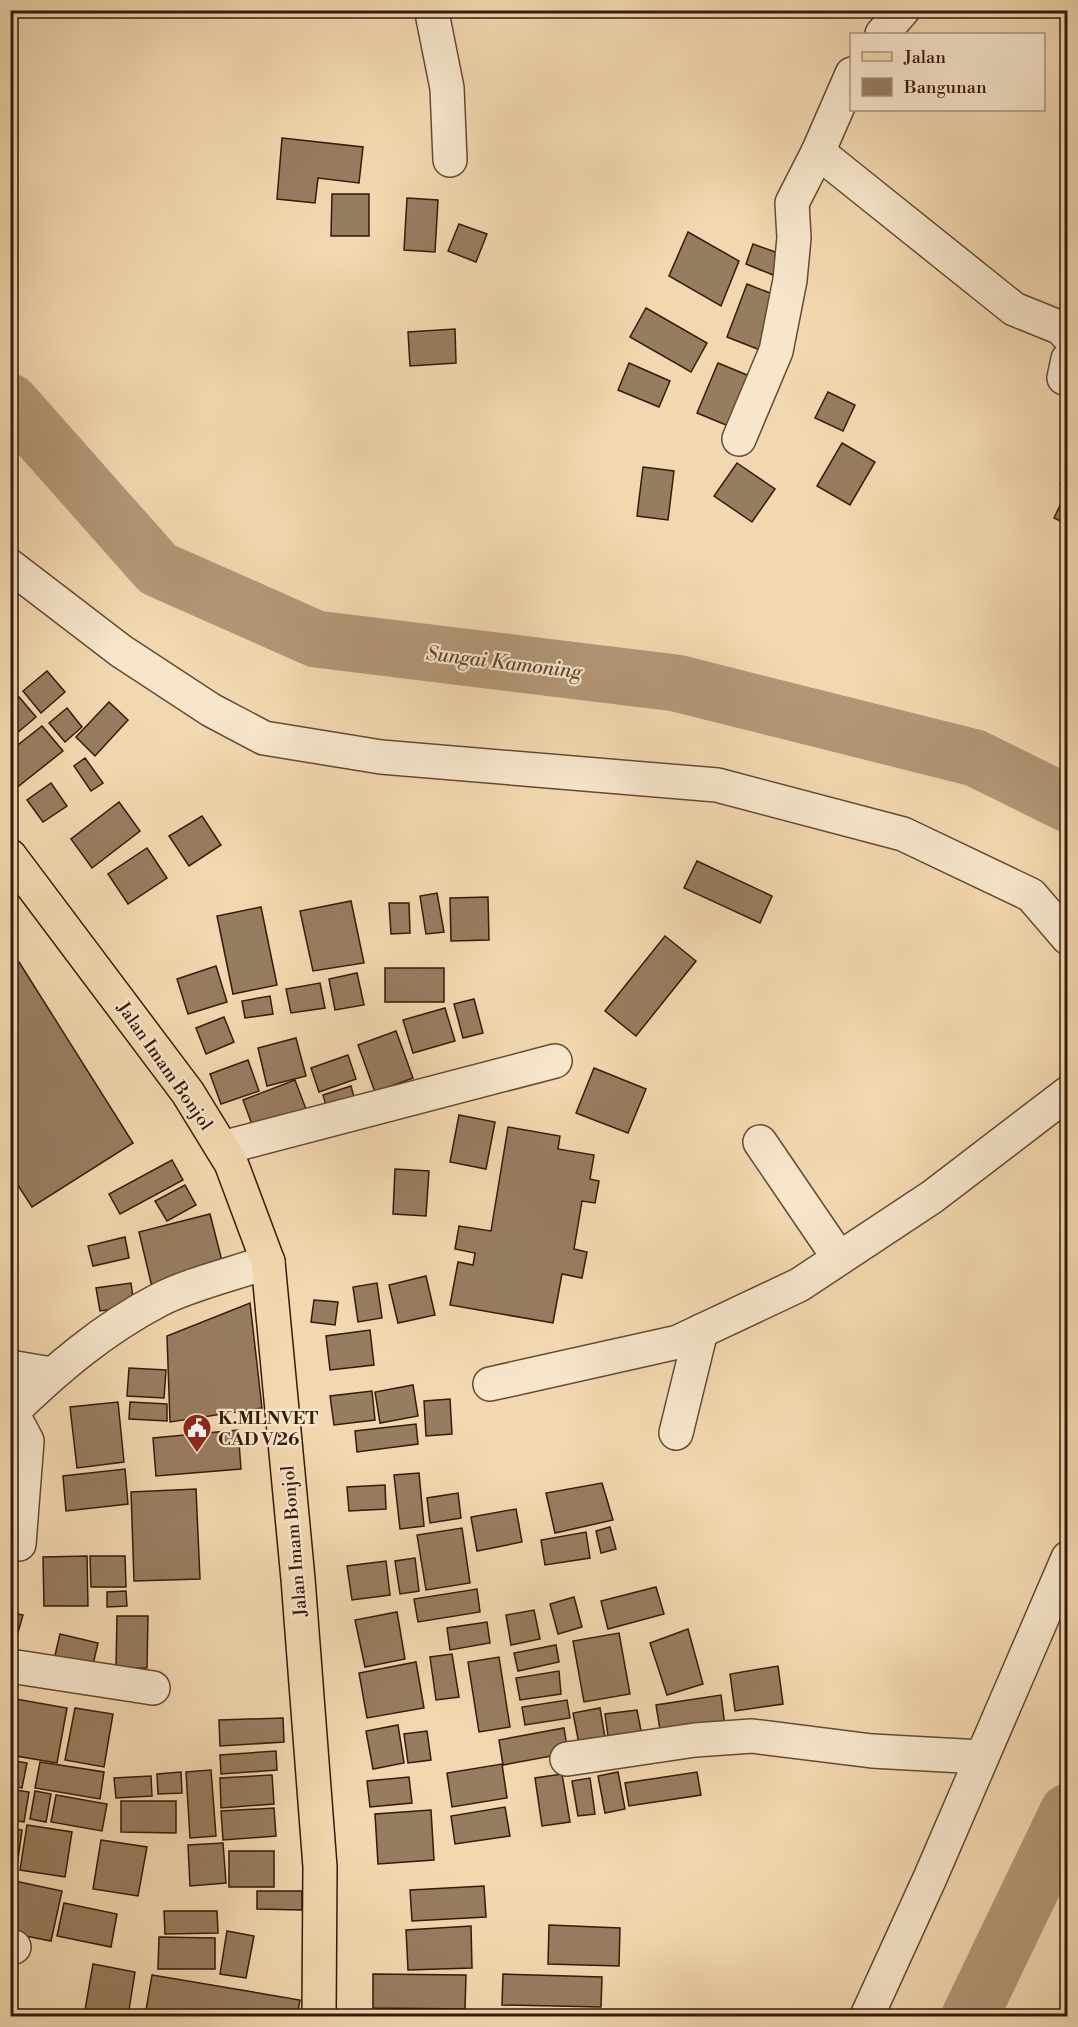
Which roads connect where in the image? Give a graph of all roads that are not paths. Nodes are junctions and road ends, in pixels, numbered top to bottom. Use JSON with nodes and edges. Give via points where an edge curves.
{"nodes":[{"id":1,"x":435,"y":10,"type":"edge"},
{"id":2,"x":903,"y":10,"type":"edge"},
{"id":3,"x":883,"y":33,"type":"edge"},
{"id":4,"x":850,"y":79,"type":"edge"},
{"id":5,"x":818,"y":152,"type":"junction"},
{"id":6,"x":450,"y":160,"type":"dead end"},
{"id":7,"x":1068,"y":336,"type":"edge"},
{"id":8,"x":739,"y":439,"type":"dead end"},
{"id":9,"x":10,"y":566,"type":"edge"},
{"id":10,"x":10,"y":856,"type":"edge"},
{"id":11,"x":1068,"y":938,"type":"edge"},
{"id":12,"x":555,"y":1061,"type":"dead end"},
{"id":13,"x":1068,"y":1093,"type":"edge"},
{"id":14,"x":760,"y":1142,"type":"dead end"},
{"id":15,"x":222,"y":1148,"type":"junction"},
{"id":16,"x":839,"y":1258,"type":"junction"},
{"id":17,"x":268,"y":1262,"type":"junction"},
{"id":18,"x":701,"y":1331,"type":"junction"},
{"id":19,"x":10,"y":1367,"type":"edge"},
{"id":20,"x":51,"y":1374,"type":"junction"},
{"id":21,"x":490,"y":1384,"type":"dead end"},
{"id":22,"x":11,"y":1414,"type":"edge"},
{"id":23,"x":676,"y":1433,"type":"dead end"},
{"id":24,"x":19,"y":1544,"type":"dead end"},
{"id":25,"x":1068,"y":1558,"type":"edge"},
{"id":26,"x":10,"y":1666,"type":"edge"},
{"id":27,"x":153,"y":1688,"type":"dead end"},
{"id":28,"x":981,"y":1757,"type":"junction"},
{"id":29,"x":567,"y":1759,"type":"dead end"},
{"id":30,"x":319,"y":2016,"type":"edge"},
{"id":31,"x":867,"y":2016,"type":"edge"}],
"edges":[{"from":1,"to":6,"type":"street","via":[[433,18],[447,88]]},
{"from":2,"to":3,"type":"street"},
{"from":4,"to":5,"type":"street"},
{"from":5,"to":7,"type":"street","via":[[1014,309],[1061,328]]},
{"from":5,"to":8,"type":"street","via":[[792,203],[790,280],[776,351]]},
{"from":9,"to":11,"type":"street","via":[[121,651],[211,710],[264,738],[381,758],[717,785],[903,834],[1031,895]]},
{"from":10,"to":15,"type":"main road","name":"Jalan Imam Bonjol","via":[[188,1093]]},
{"from":12,"to":15,"type":"street"},
{"from":13,"to":16,"type":"street","via":[[932,1197]]},
{"from":14,"to":16,"type":"street"},
{"from":15,"to":17,"type":"main road","name":"Jalan Imam Bonjol"},
{"from":16,"to":18,"type":"street","via":[[799,1285]]},
{"from":17,"to":20,"type":"street","via":[[161,1298]]},
{"from":17,"to":30,"type":"main road","name":"Jalan Imam Bonjol","via":[[320,1867]]},
{"from":18,"to":21,"type":"street","via":[[678,1342]]},
{"from":18,"to":23,"type":"street"},
{"from":19,"to":20,"type":"street"},
{"from":20,"to":22,"type":"street"},
{"from":22,"to":24,"type":"street","via":[[27,1441]]},
{"from":25,"to":28,"type":"street"},
{"from":26,"to":27,"type":"street"},
{"from":28,"to":29,"type":"street","via":[[872,1751],[752,1736],[695,1740]]},
{"from":28,"to":31,"type":"street"}]}
